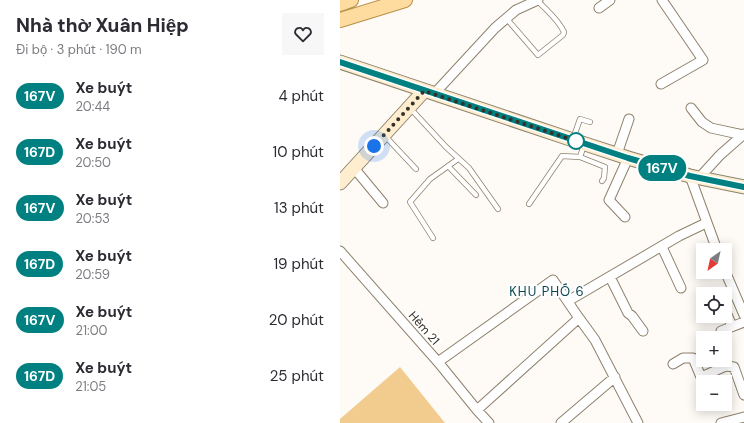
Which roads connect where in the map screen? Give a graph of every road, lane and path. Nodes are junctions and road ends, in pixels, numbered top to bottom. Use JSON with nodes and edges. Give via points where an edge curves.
{"nodes":[{"id":1,"x":351,"y":0,"type":"edge"},
{"id":2,"x":405,"y":0,"type":"edge"},
{"id":3,"x":538,"y":0,"type":"edge"},
{"id":4,"x":610,"y":0,"type":"edge"},
{"id":5,"x":662,"y":0,"type":"edge"},
{"id":6,"x":340,"y":4,"type":"edge"},
{"id":7,"x":599,"y":8,"type":"dead end"},
{"id":8,"x":506,"y":18,"type":"junction"},
{"id":9,"x":340,"y":20,"type":"edge"},
{"id":10,"x":340,"y":62,"type":"edge"},
{"id":11,"x":661,"y":84,"type":"dead end"},
{"id":12,"x":429,"y":92,"type":"junction"},
{"id":13,"x":409,"y":107,"type":"junction"},
{"id":14,"x":691,"y":108,"type":"dead end"},
{"id":15,"x":629,"y":118,"type":"dead end"},
{"id":16,"x":590,"y":122,"type":"dead end"},
{"id":17,"x":384,"y":135,"type":"junction"},
{"id":18,"x":744,"y":135,"type":"edge"},
{"id":19,"x":579,"y":142,"type":"junction"},
{"id":20,"x":622,"y":156,"type":"junction"},
{"id":21,"x":580,"y":157,"type":"junction"},
{"id":22,"x":458,"y":159,"type":"junction"},
{"id":23,"x":448,"y":166,"type":"junction"},
{"id":24,"x":354,"y":168,"type":"junction"},
{"id":25,"x":416,"y":169,"type":"dead end"},
{"id":26,"x":694,"y":177,"type":"junction"},
{"id":27,"x":602,"y":181,"type":"dead end"},
{"id":28,"x":340,"y":183,"type":"edge"},
{"id":29,"x":744,"y":187,"type":"edge"},
{"id":30,"x":476,"y":195,"type":"dead end"},
{"id":31,"x":383,"y":203,"type":"dead end"},
{"id":32,"x":529,"y":204,"type":"dead end"},
{"id":33,"x":498,"y":209,"type":"dead end"},
{"id":34,"x":625,"y":216,"type":"dead end"},
{"id":35,"x":706,"y":223,"type":"junction"},
{"id":36,"x":433,"y":238,"type":"dead end"},
{"id":37,"x":714,"y":243,"type":"edge"},
{"id":38,"x":662,"y":247,"type":"junction"},
{"id":39,"x":340,"y":251,"type":"edge"},
{"id":40,"x":610,"y":277,"type":"junction"},
{"id":41,"x":728,"y":279,"type":"edge"},
{"id":42,"x":680,"y":288,"type":"dead end"},
{"id":43,"x":568,"y":301,"type":"junction"},
{"id":44,"x":744,"y":315,"type":"edge"},
{"id":45,"x":579,"y":318,"type":"junction"},
{"id":46,"x":744,"y":322,"type":"edge"},
{"id":47,"x":731,"y":323,"type":"edge"},
{"id":48,"x":732,"y":326,"type":"junction"},
{"id":49,"x":642,"y":331,"type":"dead end"},
{"id":50,"x":721,"y":331,"type":"dead end"},
{"id":51,"x":438,"y":362,"type":"junction"},
{"id":52,"x":673,"y":364,"type":"dead end"},
{"id":53,"x":615,"y":377,"type":"junction"},
{"id":54,"x":744,"y":394,"type":"edge"},
{"id":55,"x":477,"y":410,"type":"junction"},
{"id":56,"x":744,"y":417,"type":"edge"},
{"id":57,"x":489,"y":423,"type":"edge"},
{"id":58,"x":561,"y":423,"type":"edge"},
{"id":59,"x":638,"y":423,"type":"edge"},
{"id":60,"x":721,"y":423,"type":"edge"}],
"edges":[{"from":1,"to":6,"type":"main road"},
{"from":2,"to":9,"type":"main road"},
{"from":3,"to":8,"type":"street","via":[[516,10]]},
{"from":3,"to":8,"type":"lane","via":[[564,32],[538,55]]},
{"from":4,"to":7,"type":"street"},
{"from":5,"to":11,"type":"street","via":[[703,60]]},
{"from":8,"to":12,"type":"street"},
{"from":10,"to":12,"type":"main road"},
{"from":12,"to":13,"type":"main road"},
{"from":12,"to":19,"type":"main road"},
{"from":13,"to":17,"type":"main road"},
{"from":13,"to":22,"type":"lane"},
{"from":14,"to":18,"type":"street","via":[[702,122],[711,128]]},
{"from":15,"to":20,"type":"street"},
{"from":16,"to":19,"type":"lane","via":[[580,119]]},
{"from":17,"to":24,"type":"main road"},
{"from":17,"to":25,"type":"lane"},
{"from":18,"to":26,"type":"street"},
{"from":19,"to":20,"type":"main road"},
{"from":19,"to":21,"type":"lane"},
{"from":20,"to":26,"type":"main road"},
{"from":20,"to":34,"type":"street","via":[[609,200]]},
{"from":21,"to":27,"type":"lane","via":[[605,167]]},
{"from":21,"to":32,"type":"lane","via":[[562,156]]},
{"from":22,"to":23,"type":"lane"},
{"from":22,"to":33,"type":"lane","via":[[469,168]]},
{"from":23,"to":30,"type":"lane"},
{"from":23,"to":36,"type":"lane","via":[[430,179],[410,202]]},
{"from":24,"to":28,"type":"main road"},
{"from":24,"to":31,"type":"street"},
{"from":26,"to":29,"type":"main road"},
{"from":26,"to":35,"type":"street"},
{"from":35,"to":37,"type":"street"},
{"from":35,"to":38,"type":"street"},
{"from":38,"to":40,"type":"street"},
{"from":38,"to":42,"type":"street"},
{"from":39,"to":51,"type":"street","name":"Hẻm 21"},
{"from":40,"to":43,"type":"street"},
{"from":40,"to":49,"type":"street","via":[[628,313]]},
{"from":41,"to":44,"type":"street"},
{"from":43,"to":45,"type":"street"},
{"from":43,"to":51,"type":"street","via":[[553,280]]},
{"from":45,"to":53,"type":"street","via":[[595,340]]},
{"from":45,"to":55,"type":"street"},
{"from":46,"to":48,"type":"street"},
{"from":47,"to":48,"type":"street"},
{"from":48,"to":50,"type":"street"},
{"from":51,"to":55,"type":"street","name":"Hẻm 21"},
{"from":52,"to":54,"type":"street","via":[[684,358],[693,358],[701,377],[726,366],[734,367]]},
{"from":53,"to":58,"type":"street"},
{"from":53,"to":59,"type":"street"},
{"from":55,"to":57,"type":"street","name":"Hẻm 21"},
{"from":56,"to":60,"type":"street"}]}
